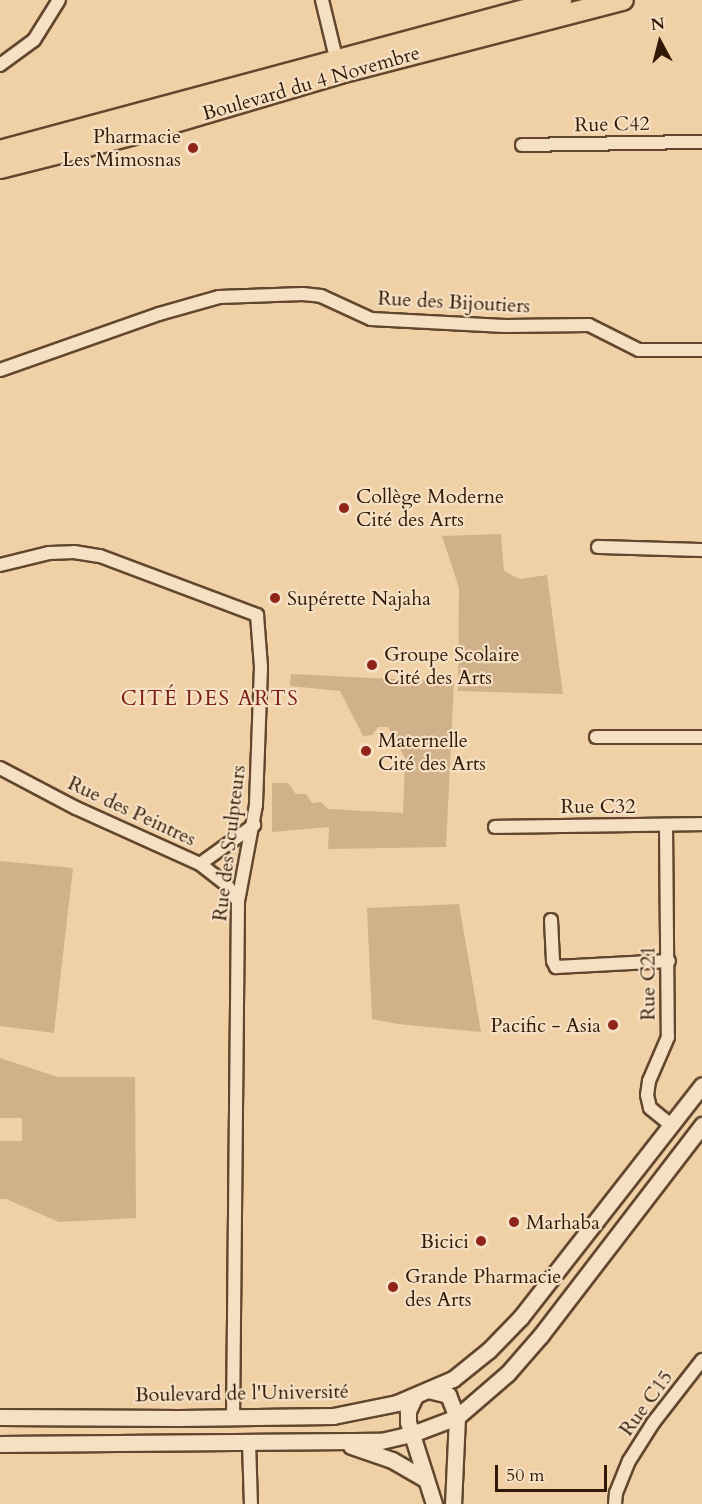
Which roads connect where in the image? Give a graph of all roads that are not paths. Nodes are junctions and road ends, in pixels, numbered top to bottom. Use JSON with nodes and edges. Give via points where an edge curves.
{"nodes":[{"id":1,"x":59,"y":0,"type":"edge"},
{"id":2,"x":322,"y":0,"type":"edge"},
{"id":3,"x":561,"y":0,"type":"edge"},
{"id":4,"x":623,"y":0,"type":"edge"},
{"id":5,"x":0,"y":65,"type":"edge"},
{"id":6,"x":338,"y":66,"type":"junction"},
{"id":7,"x":702,"y":142,"type":"edge"},
{"id":8,"x":522,"y":145,"type":"dead end"},
{"id":9,"x":0,"y":151,"type":"edge"},
{"id":10,"x":0,"y":168,"type":"edge"},
{"id":11,"x":702,"y":350,"type":"edge"},
{"id":12,"x":0,"y":370,"type":"edge"},
{"id":13,"x":598,"y":547,"type":"dead end"},
{"id":14,"x":702,"y":550,"type":"edge"},
{"id":15,"x":0,"y":565,"type":"edge"},
{"id":16,"x":596,"y":737,"type":"dead end"},
{"id":17,"x":702,"y":737,"type":"edge"},
{"id":18,"x":0,"y":768,"type":"edge"},
{"id":19,"x":702,"y":824,"type":"edge"},
{"id":20,"x":254,"y":825,"type":"junction"},
{"id":21,"x":666,"y":825,"type":"junction"},
{"id":22,"x":495,"y":827,"type":"dead end"},
{"id":23,"x":200,"y":864,"type":"junction"},
{"id":24,"x":238,"y":901,"type":"junction"},
{"id":25,"x":551,"y":920,"type":"dead end"},
{"id":26,"x":669,"y":961,"type":"junction"},
{"id":27,"x":702,"y":1085,"type":"edge"},
{"id":28,"x":671,"y":1125,"type":"junction"},
{"id":29,"x":702,"y":1125,"type":"edge"},
{"id":30,"x":702,"y":1360,"type":"edge"},
{"id":31,"x":422,"y":1393,"type":"junction"},
{"id":32,"x":0,"y":1417,"type":"edge"},
{"id":33,"x":457,"y":1417,"type":"junction"},
{"id":34,"x":233,"y":1418,"type":"junction"},
{"id":35,"x":412,"y":1434,"type":"junction"},
{"id":36,"x":249,"y":1442,"type":"junction"},
{"id":37,"x":339,"y":1442,"type":"junction"},
{"id":38,"x":0,"y":1444,"type":"edge"},
{"id":39,"x":426,"y":1480,"type":"junction"},
{"id":40,"x":251,"y":1504,"type":"edge"},
{"id":41,"x":434,"y":1504,"type":"edge"},
{"id":42,"x":453,"y":1504,"type":"edge"},
{"id":43,"x":615,"y":1504,"type":"edge"}],
"edges":[{"from":1,"to":5,"type":"street","via":[[34,40]]},
{"from":2,"to":6,"type":"street"},
{"from":3,"to":6,"type":"main road","name":"Boulevard du 4 Novembre"},
{"from":4,"to":6,"type":"main road","name":"Boulevard du 4 Novembre"},
{"from":6,"to":9,"type":"main road","name":"Boulevard du 4 Novembre","via":[[242,87]]},
{"from":6,"to":10,"type":"main road","name":"Boulevard du 4 Novembre","via":[[131,135]]},
{"from":7,"to":8,"type":"street","name":"Rue C42"},
{"from":11,"to":12,"type":"street","name":"Rue des Bijoutiers","via":[[639,350],[589,325],[506,326],[371,319],[321,296],[219,297]]},
{"from":13,"to":14,"type":"street"},
{"from":15,"to":20,"type":"street","name":"Rue des Sculpteurs","via":[[49,553],[100,556],[257,615],[261,667]]},
{"from":16,"to":17,"type":"street"},
{"from":18,"to":23,"type":"street","name":"Rue des Peintres","via":[[76,808]]},
{"from":19,"to":21,"type":"street","name":"Rue C32"},
{"from":20,"to":23,"type":"street"},
{"from":20,"to":24,"type":"street","name":"Rue des Sculpteurs"},
{"from":21,"to":22,"type":"street","name":"Rue C32"},
{"from":21,"to":26,"type":"street","name":"Rue C21"},
{"from":23,"to":24,"type":"street","name":"Rue des Peintres","via":[[226,884]]},
{"from":24,"to":34,"type":"street","name":"Rue des Sculpteurs"},
{"from":25,"to":26,"type":"street","via":[[556,967]]},
{"from":26,"to":28,"type":"street","name":"Rue C21","via":[[668,1037],[647,1095],[650,1108]]},
{"from":27,"to":28,"type":"street","name":"Boulevard de l'Université"},
{"from":28,"to":31,"type":"street","name":"Boulevard de l'Université","via":[[521,1317],[474,1364]]},
{"from":29,"to":33,"type":"street","via":[[541,1335],[508,1373]]},
{"from":30,"to":43,"type":"street","name":"Rue C15","via":[[629,1461]]},
{"from":31,"to":33,"type":"street","via":[[448,1395]]},
{"from":31,"to":34,"type":"street","name":"Boulevard de l'Université","via":[[375,1409],[333,1416]]},
{"from":31,"to":35,"type":"street","via":[[407,1416]]},
{"from":32,"to":34,"type":"street","name":"Boulevard de l'Université"},
{"from":33,"to":35,"type":"street"},
{"from":33,"to":42,"type":"street"},
{"from":35,"to":37,"type":"street","via":[[381,1441]]},
{"from":35,"to":39,"type":"street"},
{"from":36,"to":37,"type":"street"},
{"from":36,"to":38,"type":"street"},
{"from":36,"to":40,"type":"street"},
{"from":37,"to":39,"type":"street","via":[[384,1456]]},
{"from":39,"to":41,"type":"street"}]}
